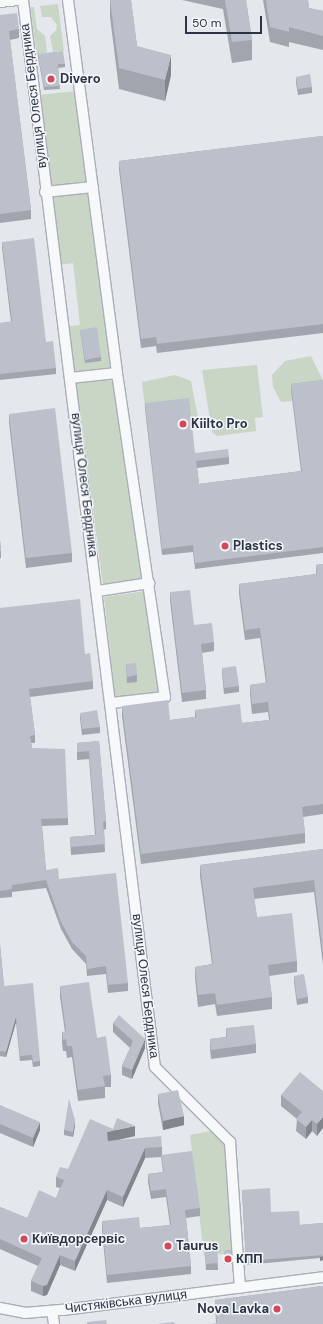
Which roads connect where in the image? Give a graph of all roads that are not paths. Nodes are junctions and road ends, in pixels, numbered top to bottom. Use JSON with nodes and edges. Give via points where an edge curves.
{"nodes":[{"id":1,"x":18,"y":0,"type":"edge"},
{"id":2,"x":23,"y":0,"type":"edge"},
{"id":3,"x":68,"y":0,"type":"edge"},
{"id":4,"x":0,"y":2,"type":"edge"},
{"id":5,"x":93,"y":187,"type":"junction"},
{"id":6,"x":45,"y":192,"type":"junction"},
{"id":7,"x":117,"y":373,"type":"junction"},
{"id":8,"x":70,"y":378,"type":"junction"},
{"id":9,"x":149,"y":582,"type":"junction"},
{"id":10,"x":98,"y":591,"type":"junction"},
{"id":11,"x":111,"y":703,"type":"junction"},
{"id":12,"x":323,"y":1277,"type":"edge"},
{"id":13,"x":240,"y":1288,"type":"junction"},
{"id":14,"x":0,"y":1308,"type":"edge"},
{"id":15,"x":52,"y":1311,"type":"junction"},
{"id":16,"x":54,"y":1324,"type":"edge"}],
"edges":[{"from":1,"to":4,"type":"street"},
{"from":2,"to":6,"type":"street","name":"вулиця Олеся Бердника"},
{"from":3,"to":5,"type":"street"},
{"from":5,"to":6,"type":"street"},
{"from":5,"to":7,"type":"street"},
{"from":6,"to":8,"type":"street","name":"вулиця Олеся Бердника"},
{"from":7,"to":8,"type":"street"},
{"from":7,"to":9,"type":"street"},
{"from":8,"to":10,"type":"street","name":"вулиця Олеся Бердника"},
{"from":9,"to":10,"type":"street"},
{"from":9,"to":11,"type":"street","via":[[165,697]]},
{"from":10,"to":11,"type":"street","name":"вулиця Олеся Бердника"},
{"from":11,"to":13,"type":"street","name":"вулиця Олеся Бердника","via":[[155,1067],[230,1142]]},
{"from":12,"to":13,"type":"street","name":"Чистяківська вулиця"},
{"from":13,"to":15,"type":"street","name":"Чистяківська вулиця"},
{"from":14,"to":15,"type":"street","name":"Чистяківська вулиця","via":[[25,1313]]},
{"from":15,"to":16,"type":"street"}]}
